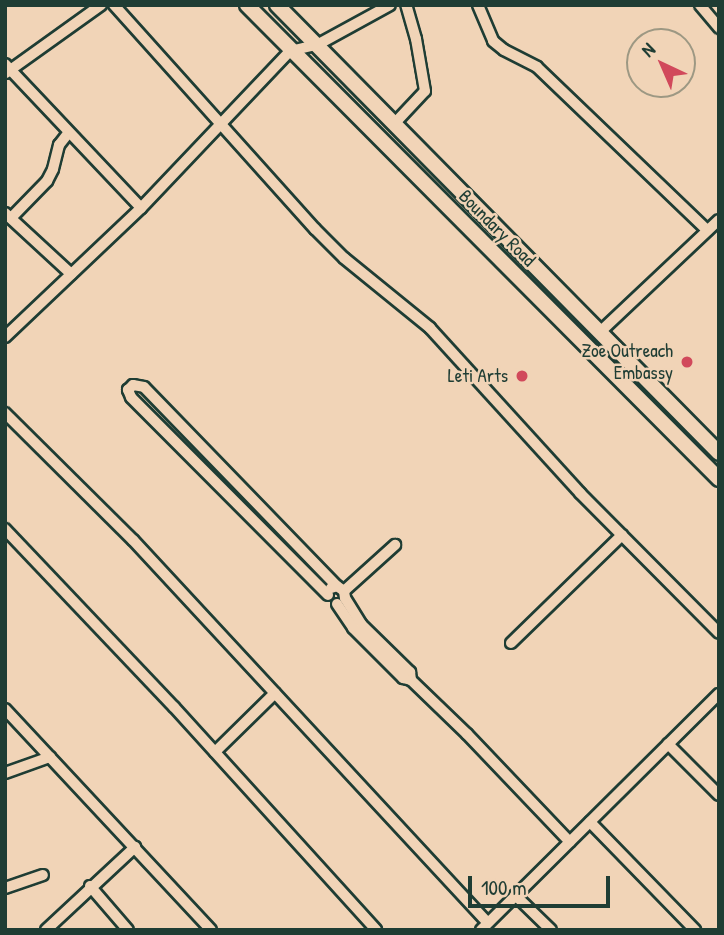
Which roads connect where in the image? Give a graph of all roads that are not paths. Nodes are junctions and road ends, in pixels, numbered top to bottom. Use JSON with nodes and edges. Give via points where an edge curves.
{"nodes":[{"id":1,"x":101,"y":5,"type":"edge"},
{"id":2,"x":114,"y":5,"type":"edge"},
{"id":3,"x":247,"y":5,"type":"edge"},
{"id":4,"x":277,"y":5,"type":"edge"},
{"id":5,"x":390,"y":5,"type":"edge"},
{"id":6,"x":406,"y":5,"type":"edge"},
{"id":7,"x":478,"y":5,"type":"edge"},
{"id":8,"x":699,"y":5,"type":"edge"},
{"id":9,"x":719,"y":28,"type":"edge"},
{"id":10,"x":317,"y":45,"type":"junction"},
{"id":11,"x":290,"y":51,"type":"junction"},
{"id":12,"x":7,"y":69,"type":"edge"},
{"id":13,"x":219,"y":124,"type":"junction"},
{"id":14,"x":394,"y":124,"type":"junction"},
{"id":15,"x":69,"y":132,"type":"junction"},
{"id":16,"x":141,"y":208,"type":"junction"},
{"id":17,"x":8,"y":216,"type":"edge"},
{"id":18,"x":719,"y":220,"type":"edge"},
{"id":19,"x":707,"y":230,"type":"junction"},
{"id":20,"x":71,"y":274,"type":"junction"},
{"id":21,"x":600,"y":332,"type":"junction"},
{"id":22,"x":5,"y":337,"type":"edge"},
{"id":23,"x":5,"y":413,"type":"edge"},
{"id":24,"x":719,"y":453,"type":"edge"},
{"id":25,"x":719,"y":479,"type":"edge"},
{"id":26,"x":5,"y":529,"type":"edge"},
{"id":27,"x":622,"y":535,"type":"junction"},
{"id":28,"x":395,"y":545,"type":"dead end"},
{"id":29,"x":341,"y":595,"type":"junction"},
{"id":30,"x":719,"y":633,"type":"edge"},
{"id":31,"x":511,"y":643,"type":"dead end"},
{"id":32,"x":275,"y":692,"type":"junction"},
{"id":33,"x":719,"y":694,"type":"edge"},
{"id":34,"x":5,"y":709,"type":"edge"},
{"id":35,"x":668,"y":744,"type":"junction"},
{"id":36,"x":215,"y":752,"type":"junction"},
{"id":37,"x":50,"y":757,"type":"junction"},
{"id":38,"x":5,"y":773,"type":"edge"},
{"id":39,"x":719,"y":795,"type":"edge"},
{"id":40,"x":590,"y":822,"type":"junction"},
{"id":41,"x":570,"y":842,"type":"junction"},
{"id":42,"x":135,"y":847,"type":"junction"},
{"id":43,"x":43,"y":875,"type":"dead end"},
{"id":44,"x":90,"y":886,"type":"junction"},
{"id":45,"x":5,"y":888,"type":"edge"},
{"id":46,"x":515,"y":895,"type":"junction"},
{"id":47,"x":484,"y":926,"type":"edge"},
{"id":48,"x":46,"y":930,"type":"edge"},
{"id":49,"x":128,"y":930,"type":"edge"},
{"id":50,"x":211,"y":930,"type":"edge"},
{"id":51,"x":376,"y":930,"type":"edge"},
{"id":52,"x":551,"y":930,"type":"edge"},
{"id":53,"x":695,"y":930,"type":"edge"}],
"edges":[{"from":1,"to":12,"type":"street"},
{"from":2,"to":13,"type":"street"},
{"from":3,"to":11,"type":"main road","name":"Boundary Road"},
{"from":4,"to":10,"type":"main road","name":"Boundary Road"},
{"from":5,"to":10,"type":"street"},
{"from":6,"to":14,"type":"street","via":[[425,91]]},
{"from":7,"to":19,"type":"street","via":[[493,41],[537,67]]},
{"from":8,"to":9,"type":"street"},
{"from":10,"to":11,"type":"street"},
{"from":10,"to":14,"type":"main road","name":"Boundary Road"},
{"from":11,"to":13,"type":"street"},
{"from":11,"to":25,"type":"main road","name":"Boundary Road"},
{"from":12,"to":15,"type":"street"},
{"from":13,"to":16,"type":"street"},
{"from":13,"to":27,"type":"street","via":[[344,258],[430,328]]},
{"from":14,"to":21,"type":"main road","name":"Boundary Road"},
{"from":15,"to":16,"type":"street"},
{"from":15,"to":17,"type":"street","via":[[59,145],[47,181]]},
{"from":16,"to":20,"type":"street"},
{"from":17,"to":20,"type":"street"},
{"from":18,"to":19,"type":"street"},
{"from":19,"to":21,"type":"street"},
{"from":20,"to":22,"type":"street"},
{"from":21,"to":24,"type":"main road","name":"Boundary Road"},
{"from":23,"to":32,"type":"street","via":[[133,540]]},
{"from":26,"to":36,"type":"street"},
{"from":27,"to":30,"type":"street"},
{"from":27,"to":31,"type":"street"},
{"from":28,"to":29,"type":"street"},
{"from":29,"to":29,"type":"street","via":[[144,387],[132,385],[128,390],[131,397],[328,595],[332,587]]},
{"from":29,"to":41,"type":"street","via":[[361,624],[410,671],[411,680]]},
{"from":32,"to":36,"type":"street"},
{"from":32,"to":47,"type":"street"},
{"from":33,"to":35,"type":"street"},
{"from":34,"to":37,"type":"street"},
{"from":35,"to":39,"type":"street"},
{"from":35,"to":40,"type":"street"},
{"from":36,"to":51,"type":"street"},
{"from":37,"to":38,"type":"street"},
{"from":37,"to":42,"type":"street"},
{"from":40,"to":41,"type":"street"},
{"from":40,"to":53,"type":"street"},
{"from":41,"to":46,"type":"street"},
{"from":42,"to":44,"type":"street"},
{"from":42,"to":50,"type":"street"},
{"from":43,"to":45,"type":"street"},
{"from":44,"to":48,"type":"street"},
{"from":44,"to":49,"type":"street"},
{"from":46,"to":47,"type":"street"},
{"from":46,"to":52,"type":"street"}]}
